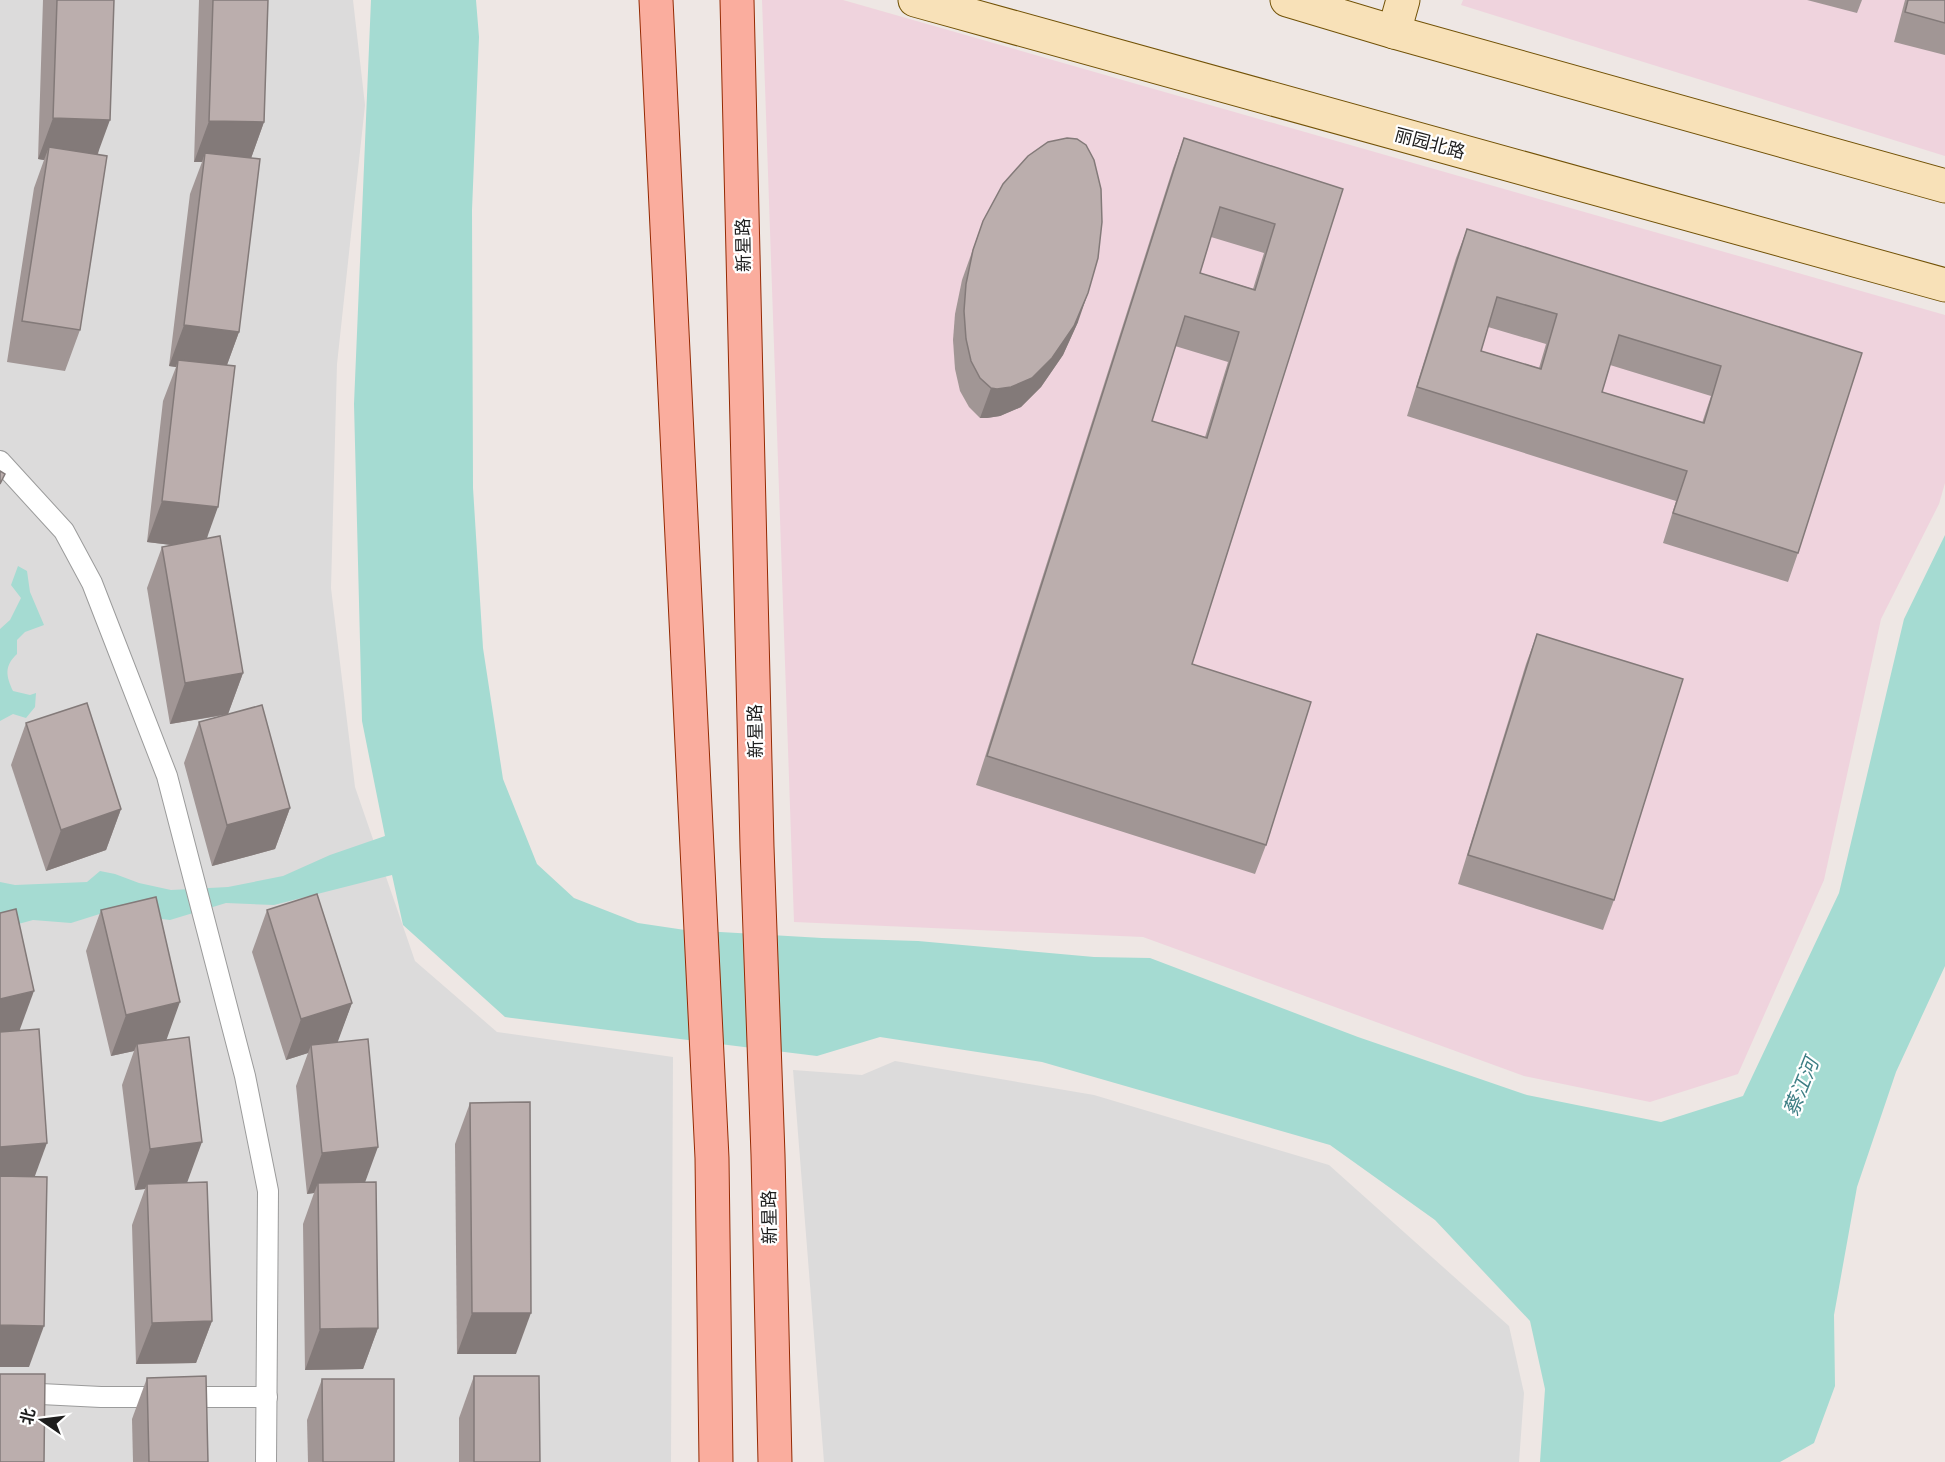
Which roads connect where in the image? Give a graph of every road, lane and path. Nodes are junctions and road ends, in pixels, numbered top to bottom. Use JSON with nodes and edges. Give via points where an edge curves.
{"nodes":[{"id":1,"x":656,"y":0,"type":"edge"},
{"id":2,"x":737,"y":0,"type":"edge"},
{"id":3,"x":915,"y":0,"type":"edge"},
{"id":4,"x":1287,"y":0,"type":"edge"},
{"id":5,"x":1403,"y":0,"type":"edge"},
{"id":6,"x":1395,"y":32,"type":"junction"},
{"id":7,"x":1945,"y":186,"type":"edge"},
{"id":8,"x":1945,"y":285,"type":"edge"},
{"id":9,"x":0,"y":461,"type":"edge"},
{"id":10,"x":0,"y":1392,"type":"edge"},
{"id":11,"x":267,"y":1397,"type":"junction"},
{"id":12,"x":266,"y":1462,"type":"edge"},
{"id":13,"x":716,"y":1462,"type":"edge"},
{"id":14,"x":775,"y":1462,"type":"edge"}],
"edges":[{"from":1,"to":13,"type":"main road","via":[[712,1158]]},
{"from":2,"to":14,"type":"main road","name":"新星路"},
{"from":3,"to":8,"type":"main road","name":"丽园北路"},
{"from":4,"to":6,"type":"main road"},
{"from":5,"to":6,"type":"main road"},
{"from":6,"to":7,"type":"main road"},
{"from":9,"to":11,"type":"lane","via":[[64,531],[93,583],[167,776],[245,1076],[268,1191]]},
{"from":10,"to":11,"type":"lane","via":[[101,1397]]},
{"from":11,"to":12,"type":"lane"}]}
